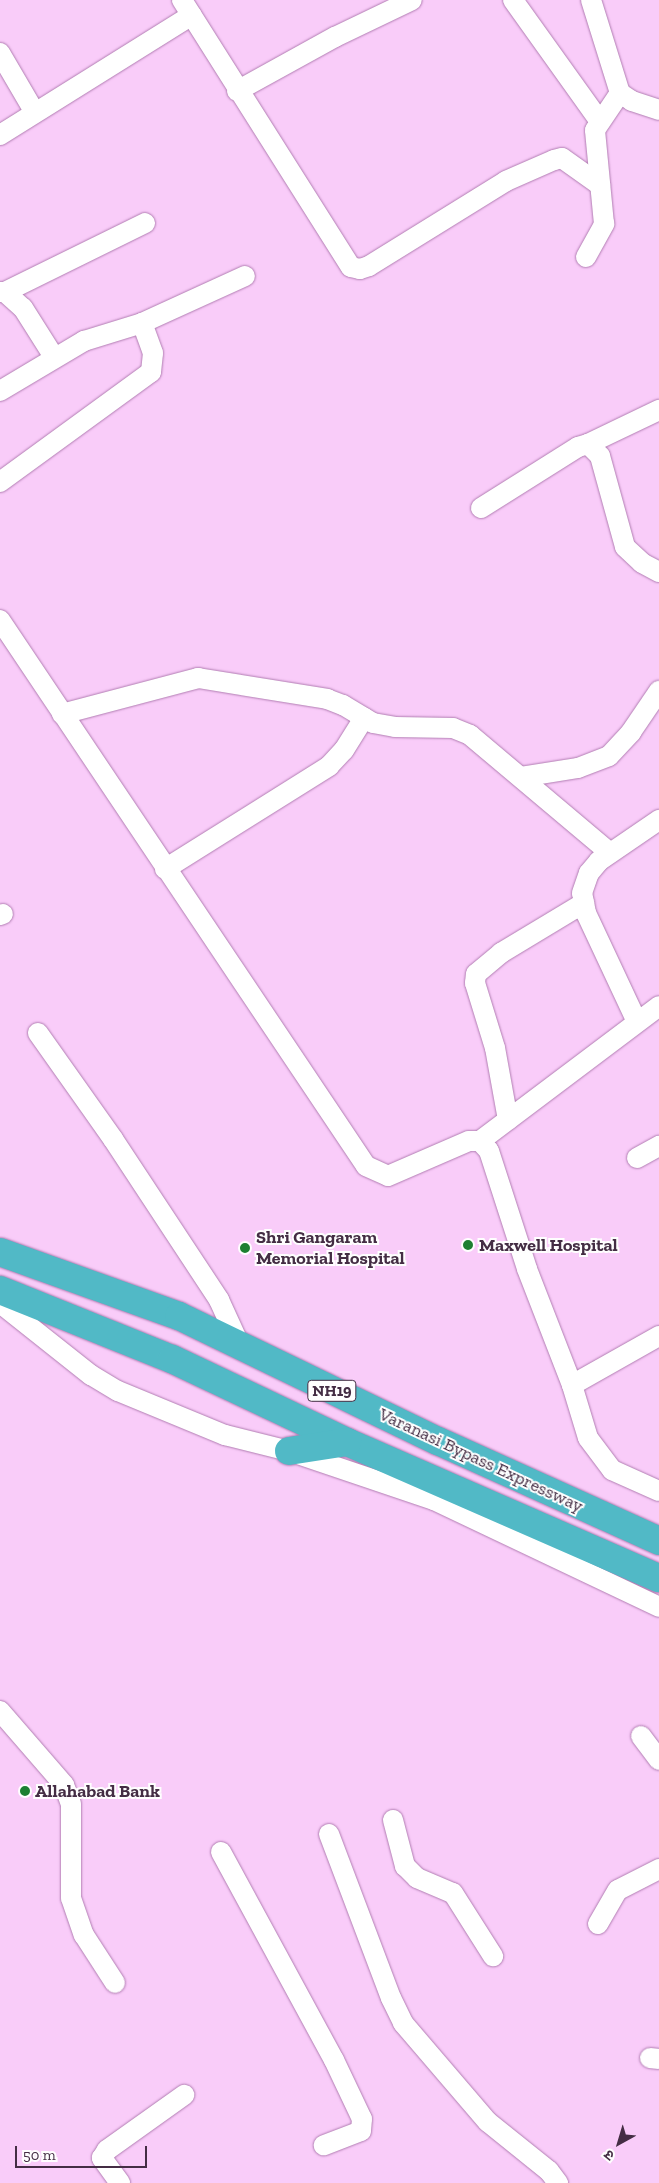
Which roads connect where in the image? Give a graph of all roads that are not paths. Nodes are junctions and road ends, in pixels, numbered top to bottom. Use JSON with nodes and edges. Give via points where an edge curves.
{"nodes":[{"id":1,"x":412,"y":0,"type":"edge"},
{"id":2,"x":513,"y":0,"type":"edge"},
{"id":3,"x":591,"y":0,"type":"edge"},
{"id":4,"x":187,"y":7,"type":"edge"},
{"id":5,"x":0,"y":53,"type":"edge"},
{"id":6,"x":237,"y":92,"type":"junction"},
{"id":7,"x":620,"y":93,"type":"junction"},
{"id":8,"x":659,"y":110,"type":"edge"},
{"id":9,"x":35,"y":113,"type":"junction"},
{"id":10,"x":599,"y":120,"type":"junction"},
{"id":11,"x":0,"y":135,"type":"edge"},
{"id":12,"x":600,"y":185,"type":"junction"},
{"id":13,"x":145,"y":223,"type":"dead end"},
{"id":14,"x":586,"y":257,"type":"dead end"},
{"id":15,"x":245,"y":276,"type":"dead end"},
{"id":16,"x":3,"y":292,"type":"edge"},
{"id":17,"x":142,"y":323,"type":"junction"},
{"id":18,"x":54,"y":357,"type":"junction"},
{"id":19,"x":0,"y":391,"type":"edge"},
{"id":20,"x":659,"y":410,"type":"edge"},
{"id":21,"x":588,"y":444,"type":"junction"},
{"id":22,"x":0,"y":482,"type":"edge"},
{"id":23,"x":481,"y":508,"type":"dead end"},
{"id":24,"x":659,"y":572,"type":"edge"},
{"id":25,"x":0,"y":620,"type":"edge"},
{"id":26,"x":659,"y":691,"type":"edge"},
{"id":27,"x":62,"y":714,"type":"junction"},
{"id":28,"x":364,"y":718,"type":"junction"},
{"id":29,"x":521,"y":776,"type":"junction"},
{"id":30,"x":659,"y":820,"type":"edge"},
{"id":31,"x":610,"y":853,"type":"junction"},
{"id":32,"x":165,"y":869,"type":"junction"},
{"id":33,"x":584,"y":903,"type":"junction"},
{"id":34,"x":659,"y":1006,"type":"edge"},
{"id":35,"x":637,"y":1022,"type":"junction"},
{"id":36,"x":38,"y":1033,"type":"dead end"},
{"id":37,"x":508,"y":1120,"type":"junction"},
{"id":38,"x":480,"y":1141,"type":"junction"},
{"id":39,"x":659,"y":1146,"type":"edge"},
{"id":40,"x":637,"y":1158,"type":"dead end"},
{"id":41,"x":0,"y":1252,"type":"edge"},
{"id":42,"x":0,"y":1290,"type":"edge"},
{"id":43,"x":0,"y":1303,"type":"edge"},
{"id":44,"x":659,"y":1336,"type":"edge"},
{"id":45,"x":241,"y":1348,"type":"junction"},
{"id":46,"x":572,"y":1385,"type":"junction"},
{"id":47,"x":347,"y":1442,"type":"junction"},
{"id":48,"x":289,"y":1451,"type":"junction"},
{"id":49,"x":659,"y":1491,"type":"edge"},
{"id":50,"x":659,"y":1541,"type":"edge"},
{"id":51,"x":659,"y":1578,"type":"edge"},
{"id":52,"x":659,"y":1607,"type":"edge"},
{"id":53,"x":0,"y":1710,"type":"edge"},
{"id":54,"x":641,"y":1736,"type":"dead end"},
{"id":55,"x":659,"y":1760,"type":"edge"},
{"id":56,"x":393,"y":1820,"type":"dead end"},
{"id":57,"x":329,"y":1834,"type":"dead end"},
{"id":58,"x":221,"y":1852,"type":"dead end"},
{"id":59,"x":659,"y":1869,"type":"edge"},
{"id":60,"x":598,"y":1924,"type":"dead end"},
{"id":61,"x":493,"y":1956,"type":"dead end"},
{"id":62,"x":115,"y":1982,"type":"dead end"},
{"id":63,"x":184,"y":2095,"type":"dead end"},
{"id":64,"x":324,"y":2145,"type":"dead end"},
{"id":65,"x":120,"y":2183,"type":"edge"},
{"id":66,"x":558,"y":2183,"type":"edge"}],
"edges":[{"from":1,"to":6,"type":"street","via":[[335,37]]},
{"from":2,"to":10,"type":"street"},
{"from":3,"to":7,"type":"street"},
{"from":4,"to":6,"type":"street"},
{"from":4,"to":9,"type":"street"},
{"from":5,"to":9,"type":"street"},
{"from":6,"to":12,"type":"street","via":[[351,267],[360,269],[506,181],[537,166],[562,158]]},
{"from":7,"to":8,"type":"street","via":[[632,101]]},
{"from":7,"to":10,"type":"street"},
{"from":9,"to":11,"type":"street"},
{"from":10,"to":12,"type":"street","via":[[595,130]]},
{"from":12,"to":14,"type":"street","via":[[604,224]]},
{"from":13,"to":16,"type":"street"},
{"from":15,"to":17,"type":"street"},
{"from":16,"to":18,"type":"street","via":[[23,308]]},
{"from":17,"to":18,"type":"street","via":[[99,336]]},
{"from":17,"to":22,"type":"street","via":[[153,353],[151,372]]},
{"from":18,"to":19,"type":"street"},
{"from":20,"to":21,"type":"street"},
{"from":21,"to":23,"type":"street","via":[[578,447]]},
{"from":21,"to":24,"type":"street","via":[[600,456],[625,547],[642,563]]},
{"from":25,"to":27,"type":"street"},
{"from":26,"to":29,"type":"street","via":[[631,732],[609,756],[578,768]]},
{"from":27,"to":28,"type":"street","via":[[198,678],[327,699],[343,704]]},
{"from":27,"to":32,"type":"street"},
{"from":28,"to":29,"type":"street","via":[[395,727],[452,728],[470,735]]},
{"from":28,"to":32,"type":"street","via":[[344,750],[329,766]]},
{"from":29,"to":31,"type":"street"},
{"from":30,"to":31,"type":"street"},
{"from":31,"to":33,"type":"street","via":[[589,873],[582,893]]},
{"from":32,"to":38,"type":"street","via":[[366,1166],[388,1176],[469,1140]]},
{"from":33,"to":35,"type":"street"},
{"from":33,"to":37,"type":"street","via":[[501,953],[476,974],[474,983],[495,1048]]},
{"from":34,"to":35,"type":"street"},
{"from":35,"to":37,"type":"street"},
{"from":36,"to":45,"type":"street","via":[[113,1139],[219,1300]]},
{"from":37,"to":38,"type":"street"},
{"from":38,"to":46,"type":"street","via":[[489,1151],[527,1269]]},
{"from":39,"to":40,"type":"street"},
{"from":41,"to":45,"type":"highway","name":"Varanasi Bypass Expressway","number":"NH19","via":[[179,1316]]},
{"from":42,"to":47,"type":"highway","name":"Varanasi Bypass Expressway","number":"NH19","via":[[172,1359]]},
{"from":43,"to":48,"type":"street","via":[[91,1375],[118,1391],[225,1435]]},
{"from":44,"to":46,"type":"street"},
{"from":45,"to":50,"type":"highway","name":"Varanasi Bypass Expressway","number":"NH19"},
{"from":46,"to":49,"type":"street","via":[[588,1438],[601,1459],[612,1470]]},
{"from":47,"to":48,"type":"highway"},
{"from":47,"to":51,"type":"highway","name":"Varanasi Bypass Expressway","number":"NH19"},
{"from":48,"to":52,"type":"street","via":[[434,1500]]},
{"from":53,"to":62,"type":"street","via":[[64,1786],[71,1804],[71,1898],[84,1935]]},
{"from":54,"to":55,"type":"street"},
{"from":56,"to":61,"type":"street","via":[[406,1866],[418,1878],[453,1893]]},
{"from":57,"to":66,"type":"street","via":[[403,2023],[488,2122],[549,2171]]},
{"from":58,"to":64,"type":"street","via":[[334,2060],[362,2119],[360,2131]]},
{"from":59,"to":60,"type":"street","via":[[618,1890]]},
{"from":63,"to":65,"type":"street","via":[[106,2150],[102,2158]]}]}
